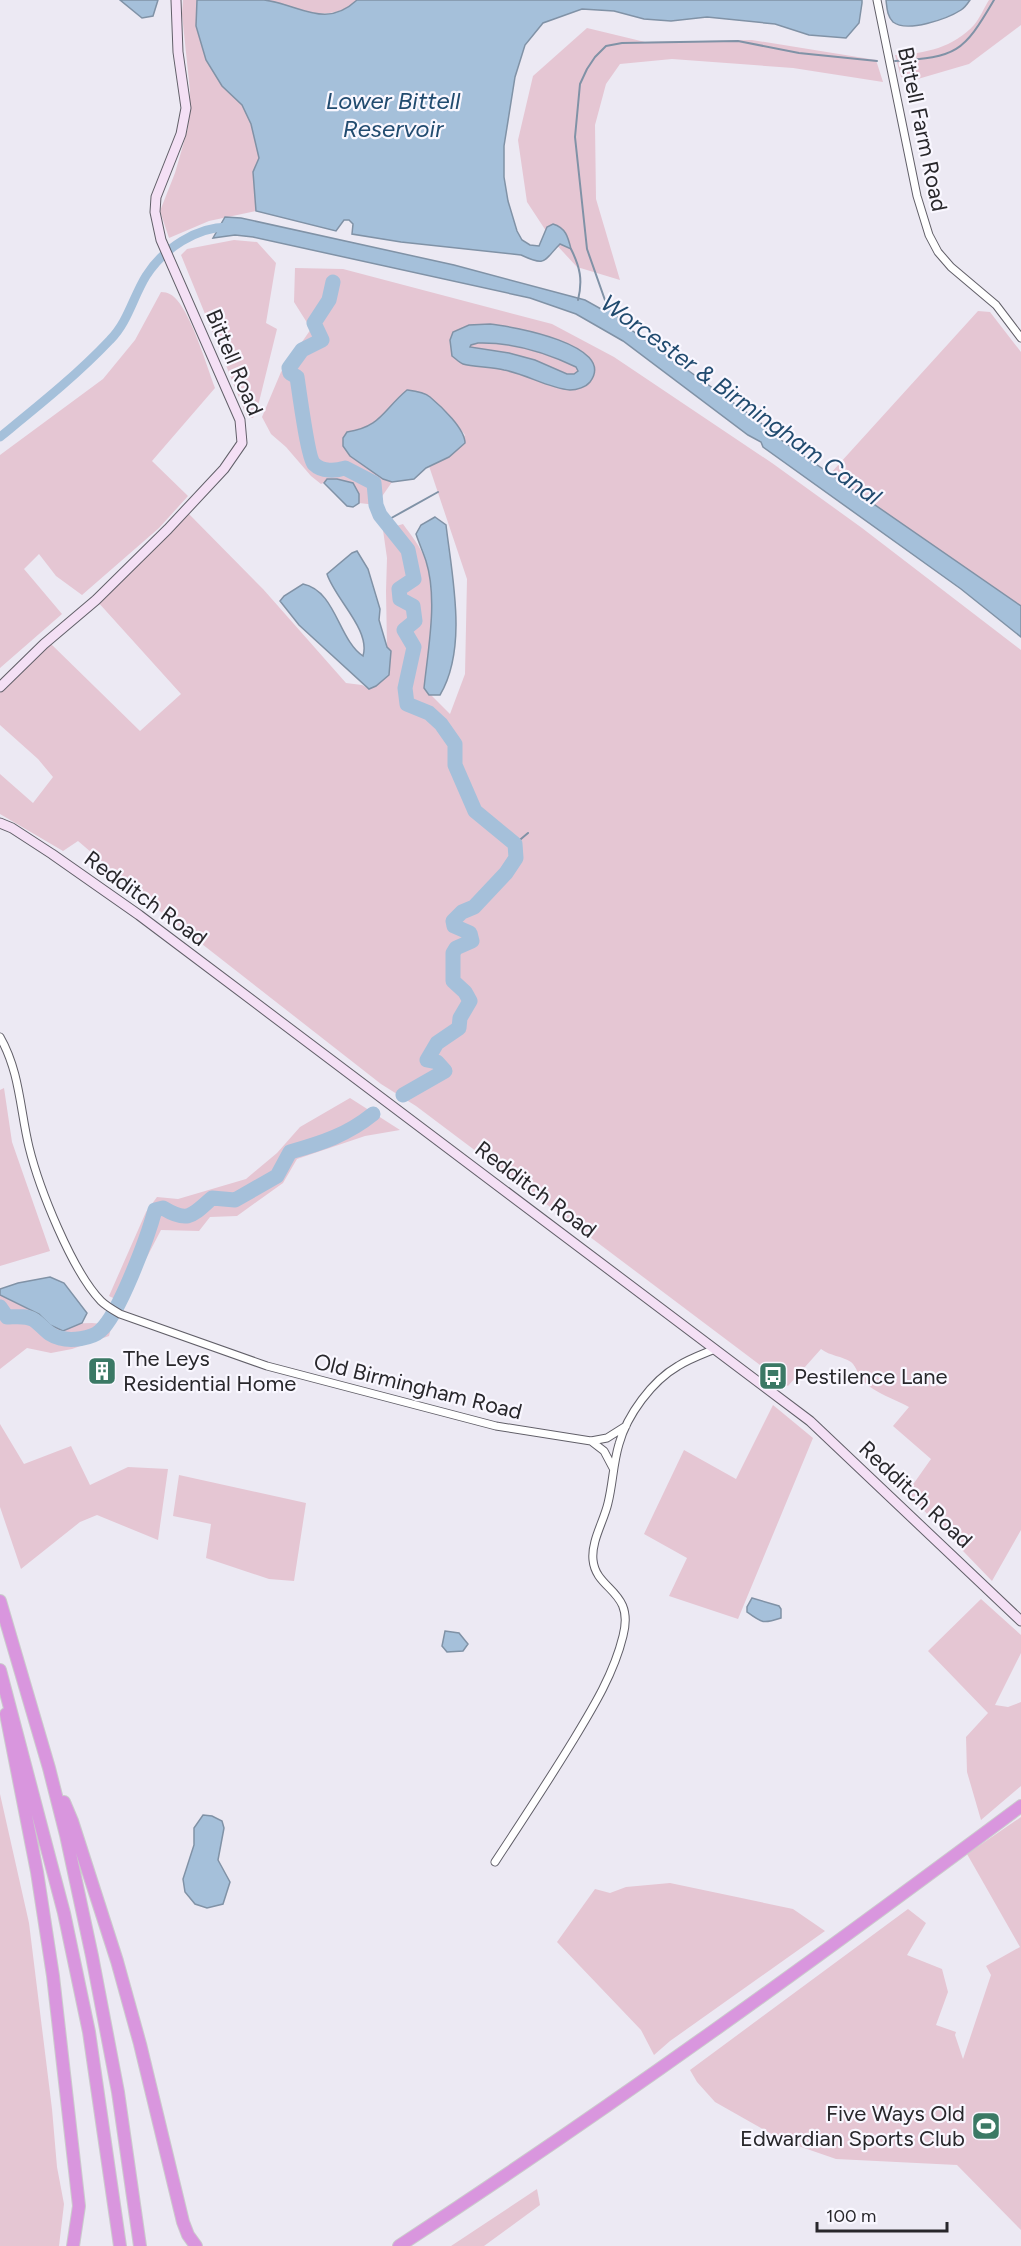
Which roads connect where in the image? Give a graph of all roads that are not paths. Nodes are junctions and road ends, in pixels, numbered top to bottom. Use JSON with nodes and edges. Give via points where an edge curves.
{"nodes":[{"id":1,"x":176,"y":0,"type":"edge"},
{"id":2,"x":877,"y":0,"type":"edge"},
{"id":3,"x":1021,"y":338,"type":"edge"},
{"id":4,"x":0,"y":687,"type":"edge"},
{"id":5,"x":0,"y":823,"type":"edge"},
{"id":6,"x":0,"y":1037,"type":"edge"},
{"id":7,"x":716,"y":1349,"type":"junction"},
{"id":8,"x":626,"y":1426,"type":"junction"},
{"id":9,"x":591,"y":1442,"type":"junction"},
{"id":10,"x":613,"y":1468,"type":"junction"},
{"id":11,"x":0,"y":1601,"type":"edge"},
{"id":12,"x":1021,"y":1621,"type":"edge"},
{"id":13,"x":0,"y":1672,"type":"edge"},
{"id":14,"x":49,"y":1768,"type":"junction"},
{"id":15,"x":1021,"y":1806,"type":"edge"},
{"id":16,"x":495,"y":1862,"type":"dead end"},
{"id":17,"x":73,"y":2246,"type":"edge"},
{"id":18,"x":120,"y":2246,"type":"edge"},
{"id":19,"x":140,"y":2246,"type":"edge"},
{"id":20,"x":195,"y":2246,"type":"edge"},
{"id":21,"x":399,"y":2246,"type":"edge"}],
"edges":[{"from":1,"to":4,"type":"main road","name":"Bittell Road","via":[[177,52],[186,108],[181,134],[156,197],[155,212],[161,240],[240,420],[242,443],[224,469],[168,529]]},
{"from":2,"to":3,"type":"street","name":"Bittell Farm Road","via":[[917,196],[929,235],[951,267],[996,305]]},
{"from":5,"to":7,"type":"main road","name":"Redditch Road","via":[[139,915]]},
{"from":6,"to":9,"type":"street","name":"Old Birmingham Road","via":[[15,1073],[29,1147],[44,1193],[72,1258],[95,1294],[109,1307],[267,1366],[496,1426]]},
{"from":7,"to":8,"type":"street","via":[[666,1374]]},
{"from":7,"to":12,"type":"main road","name":"Redditch Road","via":[[810,1421]]},
{"from":8,"to":9,"type":"street","via":[[607,1438]]},
{"from":8,"to":10,"type":"street"},
{"from":9,"to":10,"type":"street","via":[[604,1451]]},
{"from":10,"to":16,"type":"street","via":[[593,1560],[624,1608],[622,1640],[604,1686],[584,1722]]},
{"from":11,"to":14,"type":"highway"},
{"from":13,"to":17,"type":"highway","via":[[53,1976],[79,2206]]},
{"from":13,"to":18,"type":"highway","via":[[64,1913],[92,2055]]},
{"from":14,"to":19,"type":"highway","via":[[120,2104]]},
{"from":14,"to":20,"type":"highway","via":[[72,1821],[117,1961],[183,2222]]},
{"from":15,"to":21,"type":"highway","via":[[605,2109]]}]}
